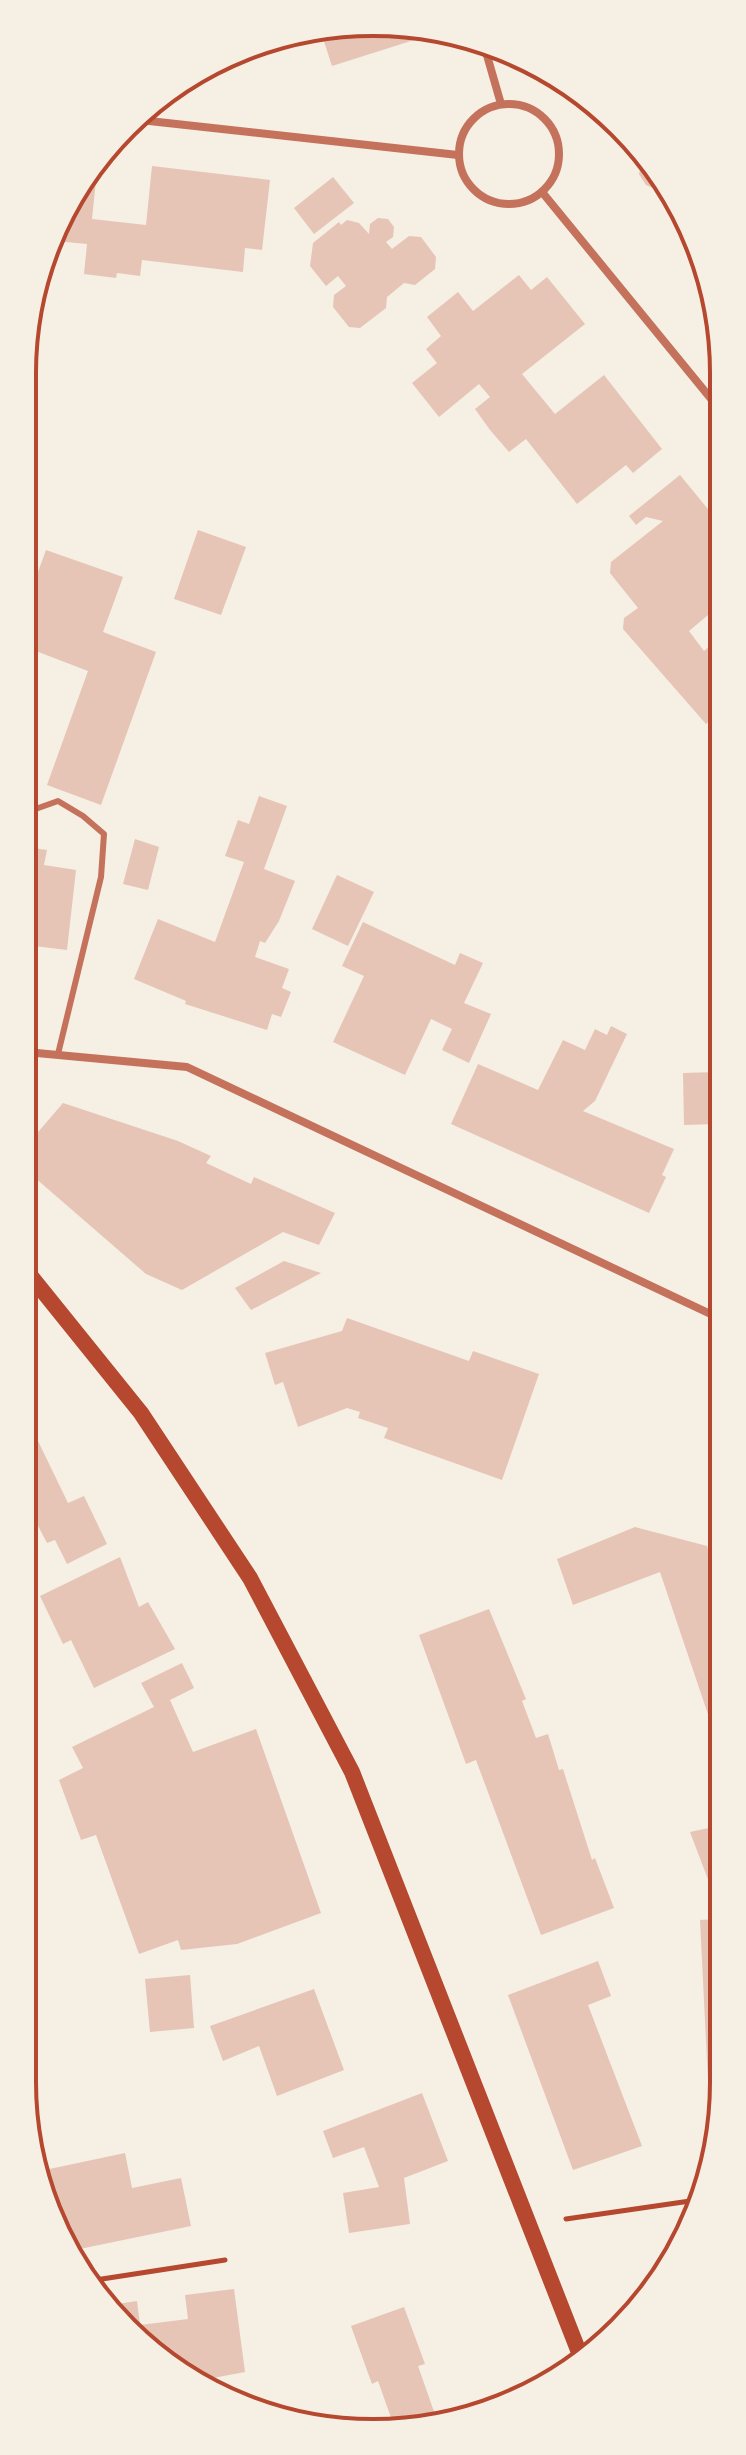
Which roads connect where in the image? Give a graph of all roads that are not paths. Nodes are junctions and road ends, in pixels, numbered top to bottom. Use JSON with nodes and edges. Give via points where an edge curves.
{"nodes":[{"id":1,"x":487,"y":56,"type":"edge"},
{"id":2,"x":501,"y":104,"type":"junction"},
{"id":3,"x":150,"y":121,"type":"edge"},
{"id":4,"x":458,"y":155,"type":"junction"},
{"id":5,"x":542,"y":192,"type":"junction"},
{"id":6,"x":710,"y":398,"type":"edge"},
{"id":7,"x":36,"y":809,"type":"edge"},
{"id":8,"x":36,"y":1053,"type":"edge"},
{"id":9,"x":58,"y":1054,"type":"junction"},
{"id":10,"x":36,"y":1283,"type":"edge"},
{"id":11,"x":710,"y":1314,"type":"edge"},
{"id":12,"x":578,"y":2349,"type":"edge"}],
"edges":[{"from":1,"to":2,"type":"street"},
{"from":2,"to":4,"type":"street","via":[[479,112],[467,124]]},
{"from":2,"to":5,"type":"street","via":[[527,106],[553,128],[559,162]]},
{"from":3,"to":4,"type":"street"},
{"from":4,"to":5,"type":"street","via":[[461,171],[481,196],[511,204]]},
{"from":5,"to":6,"type":"street"},
{"from":7,"to":9,"type":"lane","via":[[58,801],[104,834],[101,877]]},
{"from":8,"to":9,"type":"street"},
{"from":9,"to":11,"type":"street","via":[[187,1067]]},
{"from":10,"to":12,"type":"main road","via":[[141,1413],[257,1592],[352,1772]]}]}
